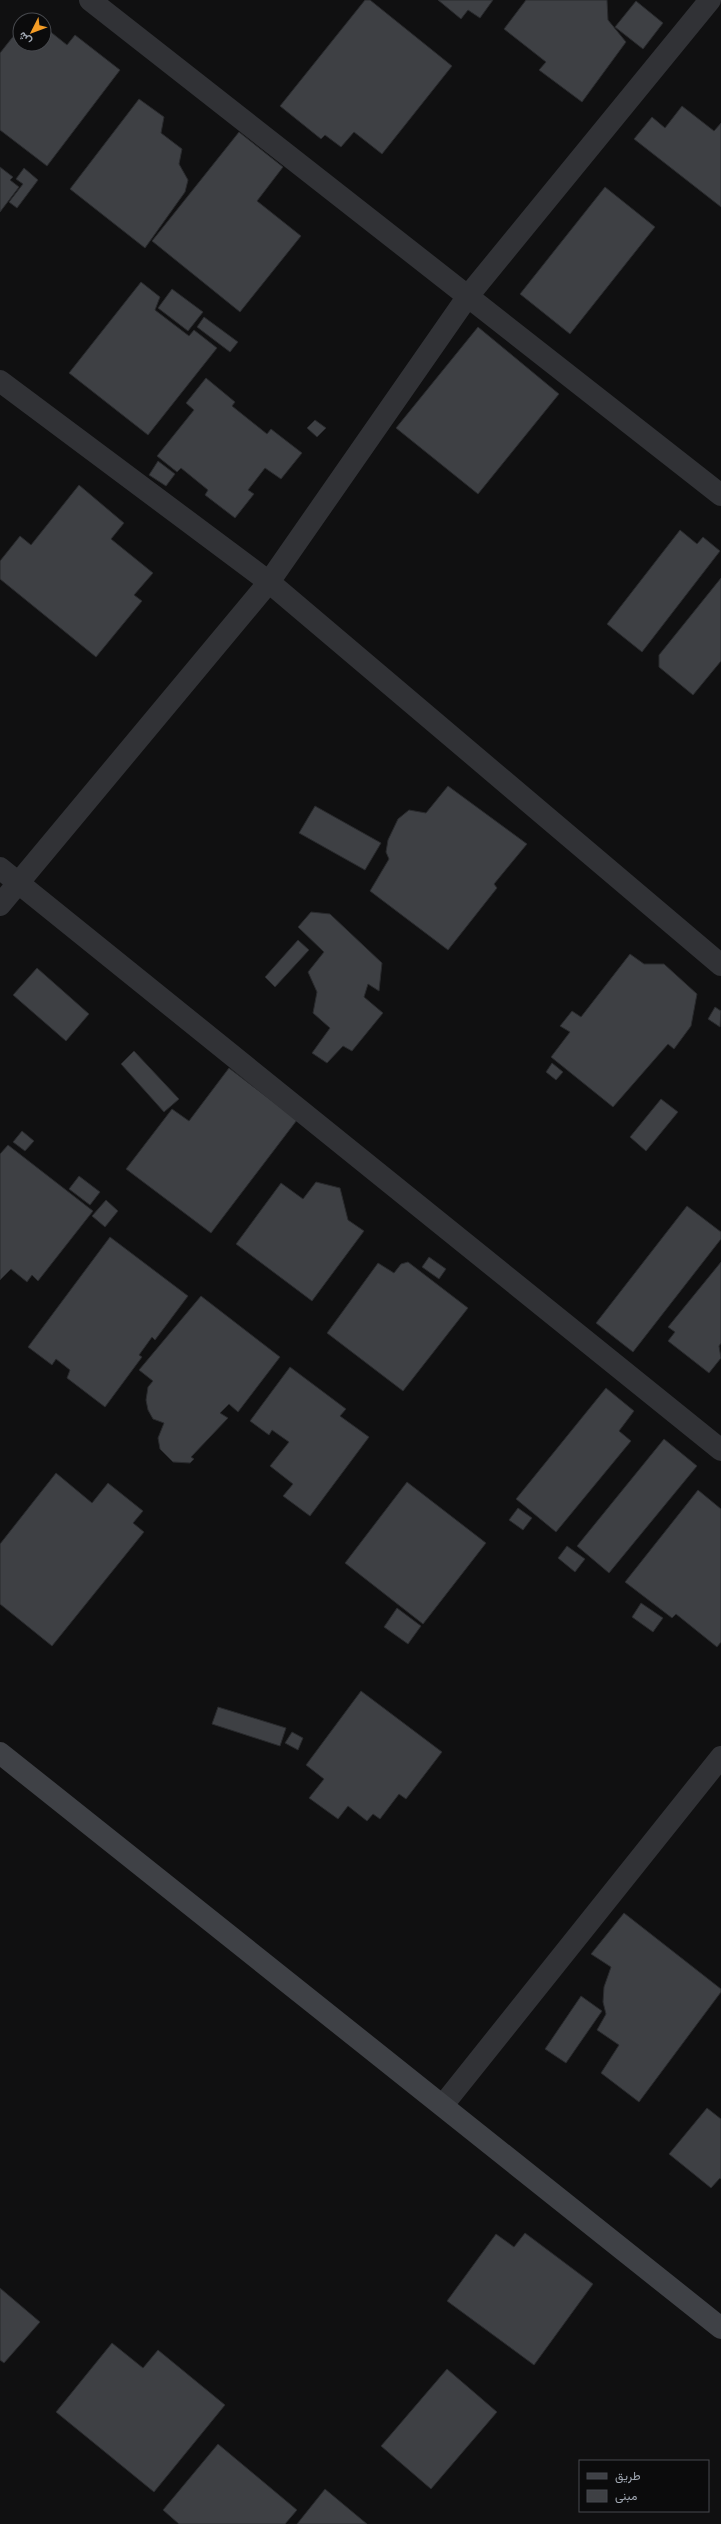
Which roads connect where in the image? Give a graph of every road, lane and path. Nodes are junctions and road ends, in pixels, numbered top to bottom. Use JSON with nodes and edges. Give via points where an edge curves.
{"nodes":[{"id":1,"x":90,"y":0,"type":"edge"},
{"id":2,"x":710,"y":0,"type":"edge"},
{"id":3,"x":714,"y":0,"type":"edge"},
{"id":4,"x":721,"y":5,"type":"edge"},
{"id":5,"x":468,"y":296,"type":"junction"},
{"id":6,"x":0,"y":381,"type":"edge"},
{"id":7,"x":721,"y":495,"type":"edge"},
{"id":8,"x":269,"y":582,"type":"junction"},
{"id":9,"x":0,"y":868,"type":"edge"},
{"id":10,"x":20,"y":884,"type":"junction"},
{"id":11,"x":0,"y":905,"type":"edge"},
{"id":12,"x":721,"y":965,"type":"edge"},
{"id":13,"x":721,"y":1450,"type":"edge"},
{"id":14,"x":0,"y":1753,"type":"edge"},
{"id":15,"x":721,"y":1757,"type":"edge"},
{"id":16,"x":443,"y":2105,"type":"junction"},
{"id":17,"x":721,"y":2328,"type":"edge"}],
"edges":[{"from":1,"to":5,"type":"street"},
{"from":2,"to":5,"type":"street"},
{"from":3,"to":4,"type":"street"},
{"from":5,"to":7,"type":"street"},
{"from":5,"to":8,"type":"street"},
{"from":6,"to":8,"type":"street"},
{"from":8,"to":10,"type":"street"},
{"from":8,"to":12,"type":"street"},
{"from":9,"to":10,"type":"street"},
{"from":10,"to":11,"type":"street"},
{"from":10,"to":13,"type":"street"},
{"from":14,"to":16,"type":"street"},
{"from":15,"to":16,"type":"street"},
{"from":16,"to":17,"type":"street"}]}
